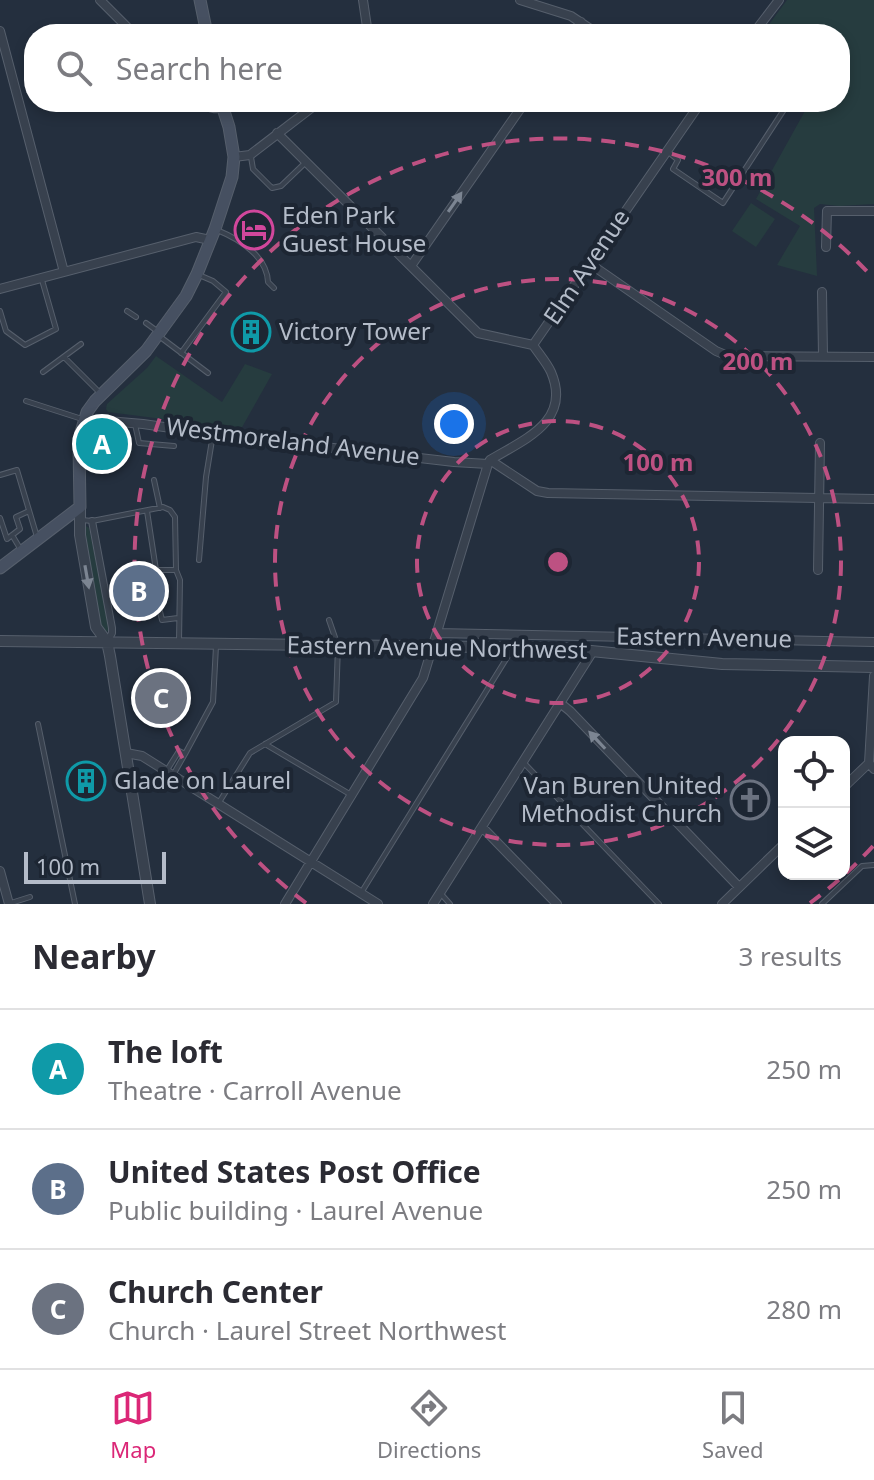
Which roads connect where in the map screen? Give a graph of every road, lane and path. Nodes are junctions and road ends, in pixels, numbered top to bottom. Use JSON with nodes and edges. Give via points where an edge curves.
{"nodes":[{"id":1,"x":100,"y":0,"type":"edge"},
{"id":2,"x":200,"y":0,"type":"edge"},
{"id":3,"x":363,"y":0,"type":"edge"},
{"id":4,"x":520,"y":0,"type":"edge"},
{"id":5,"x":779,"y":0,"type":"edge"},
{"id":6,"x":581,"y":22,"type":"joint"},
{"id":7,"x":124,"y":24,"type":"edge"},
{"id":8,"x":205,"y":24,"type":"edge"},
{"id":9,"x":367,"y":24,"type":"edge"},
{"id":10,"x":584,"y":24,"type":"edge"},
{"id":11,"x":761,"y":24,"type":"edge"},
{"id":12,"x":0,"y":31,"type":"edge"},
{"id":13,"x":224,"y":112,"type":"edge"},
{"id":14,"x":305,"y":112,"type":"edge"},
{"id":15,"x":518,"y":112,"type":"edge"},
{"id":16,"x":693,"y":112,"type":"edge"},
{"id":17,"x":782,"y":112,"type":"edge"},
{"id":18,"x":277,"y":133,"type":"junction"},
{"id":19,"x":667,"y":151,"type":"junction"},
{"id":20,"x":250,"y":155,"type":"junction"},
{"id":21,"x":234,"y":157,"type":"junction"},
{"id":22,"x":306,"y":162,"type":"junction"},
{"id":23,"x":874,"y":211,"type":"edge"},
{"id":24,"x":212,"y":234,"type":"junction"},
{"id":25,"x":826,"y":247,"type":"dead end"},
{"id":26,"x":589,"y":263,"type":"junction"},
{"id":27,"x":411,"y":266,"type":"junction"},
{"id":28,"x":64,"y":272,"type":"junction"},
{"id":29,"x":197,"y":274,"type":"junction"},
{"id":30,"x":41,"y":278,"type":"junction"},
{"id":31,"x":274,"y":288,"type":"dead end"},
{"id":32,"x":0,"y":289,"type":"edge"},
{"id":33,"x":822,"y":292,"type":"dead end"},
{"id":34,"x":0,"y":311,"type":"edge"},
{"id":35,"x":127,"y":311,"type":"dead end"},
{"id":36,"x":136,"y":317,"type":"dead end"},
{"id":37,"x":146,"y":323,"type":"dead end"},
{"id":38,"x":158,"y":334,"type":"junction"},
{"id":39,"x":81,"y":344,"type":"dead end"},
{"id":40,"x":533,"y":345,"type":"junction"},
{"id":41,"x":181,"y":353,"type":"junction"},
{"id":42,"x":823,"y":356,"type":"junction"},
{"id":43,"x":64,"y":357,"type":"junction"},
{"id":44,"x":874,"y":357,"type":"edge"},
{"id":45,"x":43,"y":372,"type":"dead end"},
{"id":46,"x":208,"y":373,"type":"dead end"},
{"id":47,"x":101,"y":395,"type":"junction"},
{"id":48,"x":26,"y":401,"type":"dead end"},
{"id":49,"x":84,"y":419,"type":"junction"},
{"id":50,"x":135,"y":424,"type":"junction"},
{"id":51,"x":213,"y":434,"type":"junction"},
{"id":52,"x":820,"y":443,"type":"dead end"},
{"id":53,"x":174,"y":446,"type":"dead end"},
{"id":54,"x":489,"y":462,"type":"junction"},
{"id":55,"x":0,"y":475,"type":"edge"},
{"id":56,"x":154,"y":480,"type":"dead end"},
{"id":57,"x":819,"y":498,"type":"junction"},
{"id":58,"x":874,"y":499,"type":"edge"},
{"id":59,"x":160,"y":508,"type":"junction"},
{"id":60,"x":29,"y":511,"type":"junction"},
{"id":61,"x":147,"y":511,"type":"junction"},
{"id":62,"x":80,"y":514,"type":"junction"},
{"id":63,"x":0,"y":518,"type":"edge"},
{"id":64,"x":92,"y":521,"type":"junction"},
{"id":65,"x":12,"y":535,"type":"junction"},
{"id":66,"x":38,"y":539,"type":"junction"},
{"id":67,"x":22,"y":551,"type":"junction"},
{"id":68,"x":199,"y":560,"type":"dead end"},
{"id":69,"x":0,"y":568,"type":"edge"},
{"id":70,"x":176,"y":570,"type":"junction"},
{"id":71,"x":818,"y":570,"type":"dead end"},
{"id":72,"x":132,"y":614,"type":"dead end"},
{"id":73,"x":178,"y":618,"type":"junction"},
{"id":74,"x":329,"y":620,"type":"dead end"},
{"id":75,"x":437,"y":633,"type":"junction"},
{"id":76,"x":0,"y":641,"type":"edge"},
{"id":77,"x":107,"y":642,"type":"junction"},
{"id":78,"x":874,"y":642,"type":"edge"},
{"id":79,"x":179,"y":643,"type":"junction"},
{"id":80,"x":216,"y":644,"type":"junction"},
{"id":81,"x":338,"y":646,"type":"junction"},
{"id":82,"x":434,"y":646,"type":"junction"},
{"id":83,"x":518,"y":647,"type":"junction"},
{"id":84,"x":593,"y":651,"type":"junction"},
{"id":85,"x":874,"y":667,"type":"edge"},
{"id":86,"x":874,"y":676,"type":"edge"},
{"id":87,"x":560,"y":703,"type":"junction"},
{"id":88,"x":38,"y":724,"type":"dead end"},
{"id":89,"x":265,"y":744,"type":"junction"},
{"id":90,"x":126,"y":753,"type":"junction"},
{"id":91,"x":523,"y":762,"type":"junction"},
{"id":92,"x":871,"y":766,"type":"edge"},
{"id":93,"x":170,"y":773,"type":"junction"},
{"id":94,"x":850,"y":782,"type":"edge"},
{"id":95,"x":353,"y":796,"type":"junction"},
{"id":96,"x":218,"y":804,"type":"junction"},
{"id":97,"x":482,"y":827,"type":"junction"},
{"id":98,"x":778,"y":850,"type":"edge"},
{"id":99,"x":311,"y":862,"type":"junction"},
{"id":100,"x":874,"y":865,"type":"edge"},
{"id":101,"x":0,"y":871,"type":"edge"},
{"id":102,"x":739,"y":887,"type":"junction"},
{"id":103,"x":361,"y":893,"type":"junction"},
{"id":104,"x":440,"y":893,"type":"junction"},
{"id":105,"x":30,"y":897,"type":"dead end"},
{"id":106,"x":9,"y":904,"type":"edge"},
{"id":107,"x":75,"y":904,"type":"edge"},
{"id":108,"x":150,"y":904,"type":"edge"},
{"id":109,"x":285,"y":904,"type":"edge"},
{"id":110,"x":378,"y":904,"type":"edge"},
{"id":111,"x":433,"y":904,"type":"edge"},
{"id":112,"x":450,"y":904,"type":"edge"},
{"id":113,"x":557,"y":904,"type":"edge"},
{"id":114,"x":659,"y":904,"type":"edge"},
{"id":115,"x":722,"y":904,"type":"edge"},
{"id":116,"x":822,"y":904,"type":"edge"}],
"edges":[{"from":1,"to":7,"type":"street"},
{"from":2,"to":8,"type":"main road"},
{"from":3,"to":9,"type":"street"},
{"from":4,"to":6,"type":"street"},
{"from":5,"to":11,"type":"street"},
{"from":6,"to":10,"type":"street"},
{"from":12,"to":28,"type":"street"},
{"from":13,"to":21,"type":"main road"},
{"from":14,"to":18,"type":"street"},
{"from":27,"to":15,"type":"street","one_way":true},
{"from":16,"to":19,"type":"street","name":"Elm Avenue"},
{"from":17,"to":19,"type":"lane","via":[[723,203],[673,169],[678,160]]},
{"from":18,"to":20,"type":"street"},
{"from":18,"to":22,"type":"street"},
{"from":19,"to":26,"type":"street","name":"Elm Avenue"},
{"from":20,"to":21,"type":"street"},
{"from":20,"to":22,"type":"lane","via":[[253,169],[272,188]]},
{"from":21,"to":24,"type":"main road"},
{"from":22,"to":27,"type":"street"},
{"from":23,"to":25,"type":"street","via":[[827,211]]},
{"from":24,"to":28,"type":"street"},
{"from":24,"to":29,"type":"main road"},
{"from":24,"to":31,"type":"lane","via":[[232,236],[256,255]]},
{"from":26,"to":40,"type":"street","name":"Elm Avenue"},
{"from":26,"to":42,"type":"street","via":[[728,356]]},
{"from":27,"to":40,"type":"street","via":[[478,333]]},
{"from":28,"to":30,"type":"street"},
{"from":29,"to":38,"type":"main road"},
{"from":29,"to":41,"type":"lane","via":[[226,292]]},
{"from":30,"to":32,"type":"street"},
{"from":30,"to":34,"type":"lane","via":[[56,329],[25,345],[6,331]]},
{"from":33,"to":42,"type":"street"},
{"from":35,"to":36,"type":"lane"},
{"from":37,"to":38,"type":"lane"},
{"from":38,"to":41,"type":"lane"},
{"from":38,"to":47,"type":"main road"},
{"from":39,"to":43,"type":"lane"},
{"from":40,"to":54,"type":"street","name":"Elm Avenue","via":[[551,372],[556,408],[531,436]]},
{"from":41,"to":46,"type":"lane"},
{"from":42,"to":44,"type":"street"},
{"from":43,"to":45,"type":"lane"},
{"from":43,"to":47,"type":"lane"},
{"from":47,"to":49,"type":"main road"},
{"from":48,"to":49,"type":"lane"},
{"from":49,"to":50,"type":"street","name":"Westmoreland Avenue"},
{"from":49,"to":62,"type":"main road"},
{"from":50,"to":51,"type":"street","name":"Westmoreland Avenue"},
{"from":50,"to":53,"type":"lane","via":[[139,443]]},
{"from":51,"to":54,"type":"street","name":"Westmoreland Avenue"},
{"from":51,"to":68,"type":"lane"},
{"from":52,"to":57,"type":"street"},
{"from":54,"to":57,"type":"street","name":"Westmoreland Avenue","via":[[548,493]]},
{"from":54,"to":75,"type":"street"},
{"from":55,"to":60,"type":"lane","via":[[17,470]]},
{"from":56,"to":59,"type":"lane"},
{"from":57,"to":58,"type":"street","name":"Westmoreland Avenue"},
{"from":57,"to":71,"type":"street"},
{"from":59,"to":61,"type":"lane"},
{"from":59,"to":70,"type":"lane","via":[[175,517]]},
{"from":60,"to":65,"type":"lane","via":[[16,517],[20,529]]},
{"from":60,"to":66,"type":"lane"},
{"from":61,"to":64,"type":"lane"},
{"from":61,"to":70,"type":"lane","via":[[156,570]]},
{"from":62,"to":64,"type":"lane"},
{"from":62,"to":66,"type":"main road"},
{"from":62,"to":77,"type":"street","one_way":true,"via":[[96,627]]},
{"from":63,"to":65,"type":"lane","via":[[7,539]]},
{"from":64,"to":77,"type":"street","via":[[112,628]]},
{"from":65,"to":67,"type":"lane"},
{"from":66,"to":67,"type":"main road"},
{"from":67,"to":69,"type":"main road"},
{"from":70,"to":73,"type":"lane"},
{"from":72,"to":73,"type":"lane","via":[[159,607],[162,620]]},
{"from":73,"to":79,"type":"lane"},
{"from":74,"to":81,"type":"lane"},
{"from":75,"to":78,"type":"street","name":"Eastern Avenue"},
{"from":75,"to":82,"type":"street"},
{"from":76,"to":77,"type":"street","name":"Eastern Avenue Northwest"},
{"from":77,"to":79,"type":"street","name":"Eastern Avenue Northwest"},
{"from":77,"to":90,"type":"street"},
{"from":79,"to":80,"type":"street","name":"Eastern Avenue Northwest"},
{"from":80,"to":81,"type":"street","name":"Eastern Avenue Northwest"},
{"from":80,"to":93,"type":"lane","via":[[213,702]]},
{"from":81,"to":82,"type":"street","name":"Eastern Avenue Northwest"},
{"from":81,"to":89,"type":"lane","via":[[336,702]]},
{"from":82,"to":83,"type":"street","name":"Eastern Avenue Northwest"},
{"from":82,"to":95,"type":"street","via":[[419,688]]},
{"from":83,"to":84,"type":"street","name":"Eastern Avenue Northwest"},
{"from":83,"to":103,"type":"lane"},
{"from":84,"to":85,"type":"street","name":"Eastern Avenue Northwest","via":[[739,665]]},
{"from":84,"to":87,"type":"street"},
{"from":86,"to":92,"type":"street"},
{"from":87,"to":91,"type":"street"},
{"from":102,"to":87,"type":"street","one_way":true},
{"from":88,"to":107,"type":"lane"},
{"from":89,"to":95,"type":"lane"},
{"from":89,"to":96,"type":"lane","via":[[250,753]]},
{"from":90,"to":93,"type":"street"},
{"from":90,"to":108,"type":"street"},
{"from":91,"to":97,"type":"street"},
{"from":91,"to":114,"type":"lane"},
{"from":92,"to":94,"type":"street"},
{"from":93,"to":96,"type":"street"},
{"from":95,"to":99,"type":"street"},
{"from":96,"to":99,"type":"street"},
{"from":97,"to":104,"type":"street"},
{"from":97,"to":113,"type":"street"},
{"from":98,"to":102,"type":"street"},
{"from":99,"to":103,"type":"street"},
{"from":99,"to":109,"type":"street"},
{"from":100,"to":116,"type":"lane","via":[[862,866]]},
{"from":101,"to":106,"type":"street"},
{"from":102,"to":115,"type":"street"},
{"from":103,"to":110,"type":"street"},
{"from":104,"to":111,"type":"street"},
{"from":104,"to":112,"type":"lane"},
{"from":105,"to":106,"type":"lane"}]}
